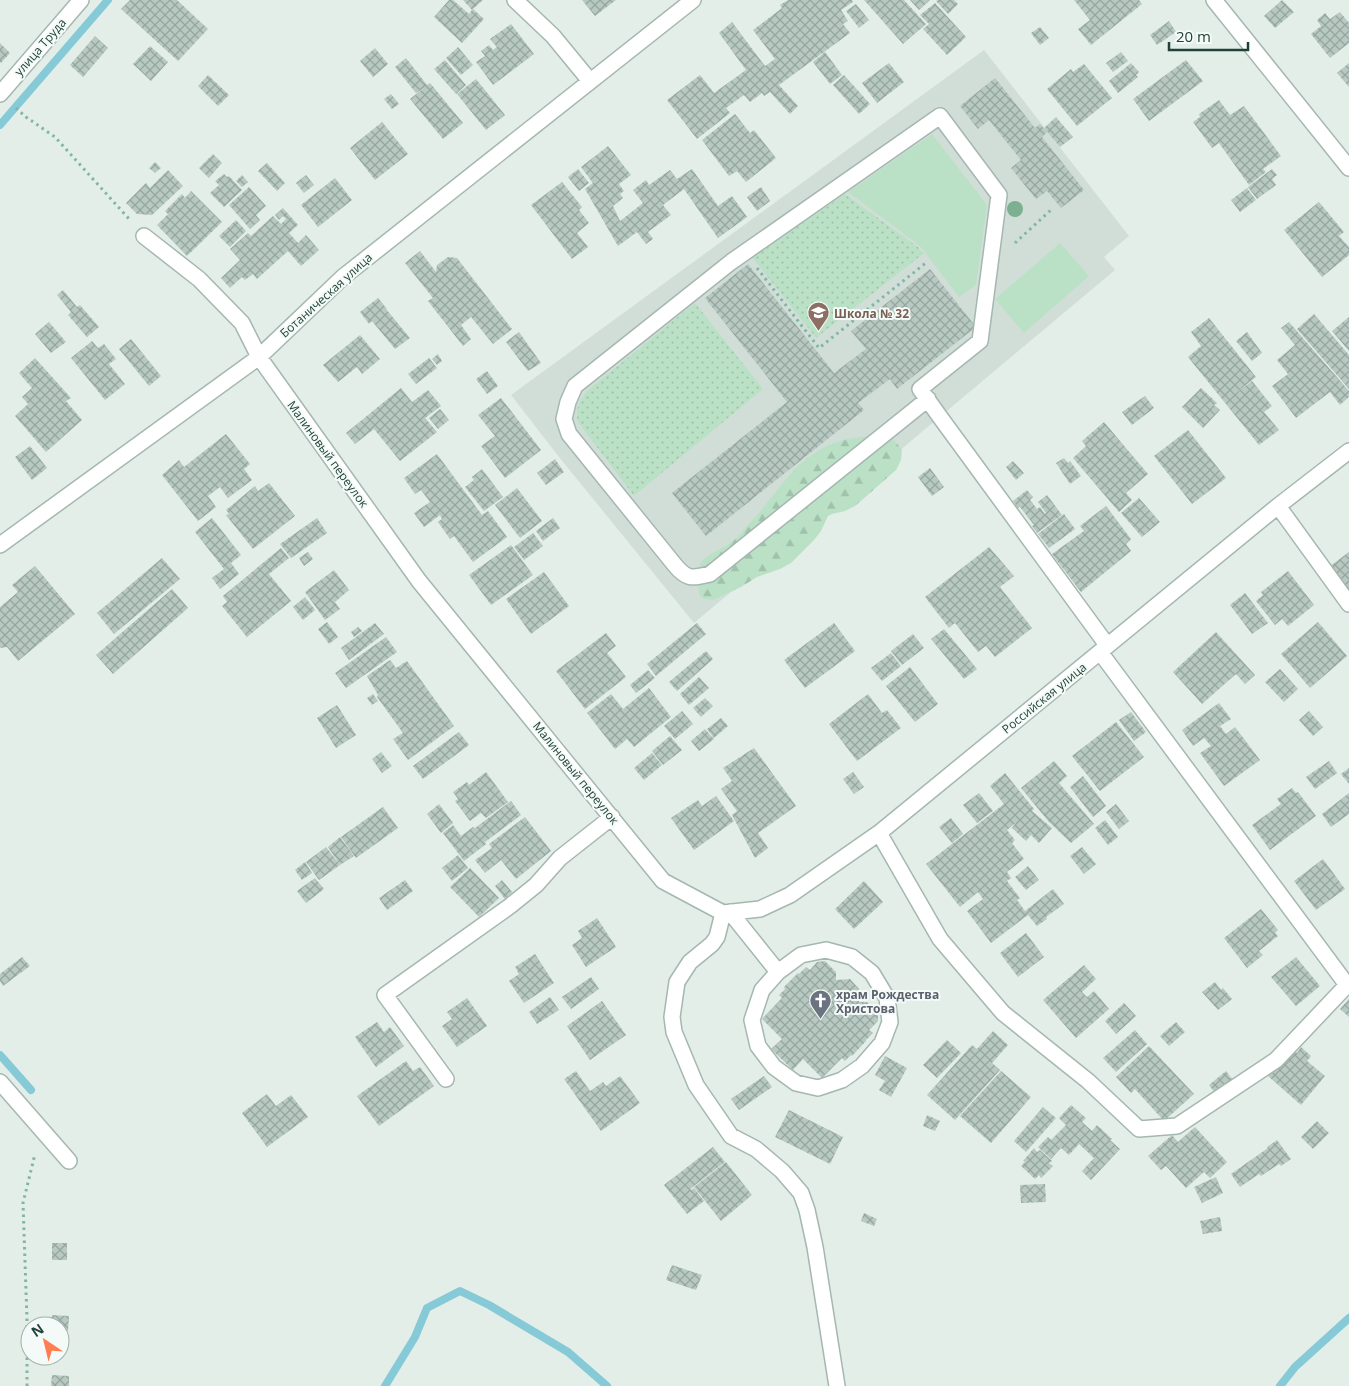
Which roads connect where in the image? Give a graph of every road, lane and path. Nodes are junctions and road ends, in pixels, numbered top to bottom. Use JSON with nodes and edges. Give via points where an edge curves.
{"nodes":[{"id":1,"x":81,"y":0,"type":"edge"},
{"id":2,"x":514,"y":0,"type":"edge"},
{"id":3,"x":693,"y":0,"type":"edge"},
{"id":4,"x":1214,"y":0,"type":"edge"},
{"id":5,"x":590,"y":81,"type":"junction"},
{"id":6,"x":0,"y":94,"type":"edge"},
{"id":7,"x":12,"y":104,"type":"dead end"},
{"id":8,"x":1349,"y":168,"type":"edge"},
{"id":9,"x":1052,"y":209,"type":"dead end"},
{"id":10,"x":144,"y":236,"type":"joint"},
{"id":11,"x":745,"y":252,"type":"junction"},
{"id":12,"x":927,"y":262,"type":"dead end"},
{"id":13,"x":990,"y":265,"type":"junction"},
{"id":14,"x":259,"y":357,"type":"junction"},
{"id":15,"x":928,"y":399,"type":"junction"},
{"id":16,"x":1349,"y":451,"type":"edge"},
{"id":17,"x":1278,"y":506,"type":"junction"},
{"id":18,"x":0,"y":545,"type":"edge"},
{"id":19,"x":1349,"y":604,"type":"edge"},
{"id":20,"x":1104,"y":649,"type":"junction"},
{"id":21,"x":612,"y":817,"type":"junction"},
{"id":22,"x":878,"y":834,"type":"junction"},
{"id":23,"x":726,"y":912,"type":"junction"},
{"id":24,"x":778,"y":972,"type":"junction"},
{"id":25,"x":1348,"y":984,"type":"edge"},
{"id":26,"x":446,"y":1079,"type":"dead end"},
{"id":27,"x":0,"y":1082,"type":"edge"},
{"id":28,"x":41,"y":1130,"type":"junction"},
{"id":29,"x":69,"y":1161,"type":"dead end"},
{"id":30,"x":27,"y":1386,"type":"edge"},
{"id":31,"x":837,"y":1386,"type":"edge"}],
"edges":[{"from":1,"to":6,"type":"street","name":"улица Труда"},
{"from":2,"to":5,"type":"street","via":[[553,36]]},
{"from":3,"to":5,"type":"street","name":"Ботаническая улица"},
{"from":4,"to":8,"type":"street"},
{"from":5,"to":14,"type":"street","name":"Ботаническая улица","via":[[343,277]]},
{"from":7,"to":10,"type":"path","via":[[26,118],[55,137]]},
{"from":9,"to":13,"type":"path"},
{"from":10,"to":14,"type":"street","name":"Малиновый переулок","via":[[199,279],[242,323]]},
{"from":11,"to":12,"type":"path","via":[[820,348]]},
{"from":11,"to":13,"type":"street","via":[[940,116],[999,195]]},
{"from":11,"to":15,"type":"street","via":[[575,386],[564,419],[570,434],[682,574],[696,578],[710,574]]},
{"from":13,"to":15,"type":"street","via":[[980,341],[920,389]]},
{"from":14,"to":18,"type":"street","name":"Ботаническая улица"},
{"from":14,"to":21,"type":"street","name":"Малиновый переулок","via":[[419,581]]},
{"from":15,"to":20,"type":"street"},
{"from":16,"to":17,"type":"street","name":"Российская улица"},
{"from":17,"to":19,"type":"street"},
{"from":17,"to":20,"type":"street","name":"Российская улица"},
{"from":20,"to":22,"type":"street","name":"Российская улица"},
{"from":20,"to":25,"type":"street"},
{"from":21,"to":23,"type":"street","name":"Малиновый переулок","via":[[663,881]]},
{"from":21,"to":26,"type":"street","via":[[560,858],[536,885],[510,906],[385,995]]},
{"from":22,"to":23,"type":"street","name":"Российская улица","via":[[790,895],[760,909]]},
{"from":22,"to":25,"type":"street","via":[[940,938],[1002,1013],[1088,1081],[1138,1129],[1177,1126],[1276,1060]]},
{"from":23,"to":24,"type":"street"},
{"from":23,"to":31,"type":"street","via":[[717,937],[690,962],[677,982],[672,1017],[674,1032],[696,1085],[731,1136],[756,1148],[801,1193],[815,1246]]},
{"from":24,"to":24,"type":"street","via":[[801,955],[826,950],[852,957],[872,973],[887,998],[890,1022],[882,1043],[862,1066],[842,1080],[818,1088],[796,1083],[774,1067],[758,1046],[752,1020],[762,990]]},
{"from":27,"to":28,"type":"street"},
{"from":28,"to":29,"type":"street"},
{"from":28,"to":30,"type":"path","via":[[23,1203]]}]}
